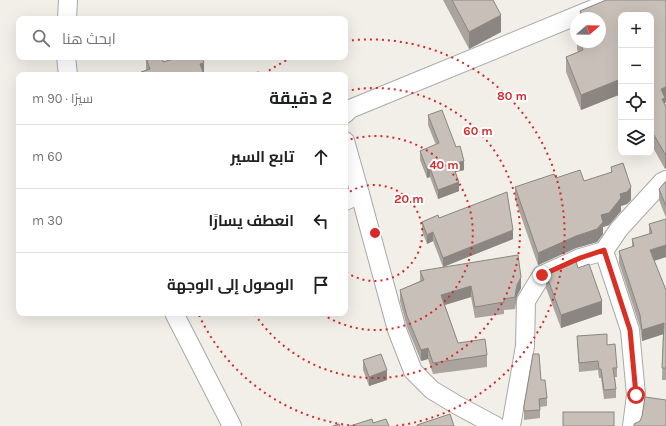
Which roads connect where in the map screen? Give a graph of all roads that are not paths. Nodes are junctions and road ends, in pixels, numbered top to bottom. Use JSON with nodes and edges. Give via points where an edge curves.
{"nodes":[{"id":1,"x":68,"y":0,"type":"edge"},
{"id":2,"x":615,"y":0,"type":"edge"},
{"id":3,"x":67,"y":16,"type":"edge"},
{"id":4,"x":66,"y":60,"type":"edge"},
{"id":5,"x":68,"y":72,"type":"edge"},
{"id":6,"x":348,"y":111,"type":"edge"},
{"id":7,"x":348,"y":162,"type":"edge"},
{"id":8,"x":666,"y":180,"type":"edge"},
{"id":9,"x":353,"y":198,"type":"edge"},
{"id":10,"x":604,"y":250,"type":"junction"},
{"id":11,"x":176,"y":316,"type":"edge"},
{"id":12,"x":232,"y":426,"type":"edge"},
{"id":13,"x":496,"y":426,"type":"edge"},
{"id":14,"x":512,"y":426,"type":"edge"},
{"id":15,"x":632,"y":426,"type":"edge"}],
"edges":[{"from":1,"to":3,"type":"street"},
{"from":2,"to":6,"type":"street"},
{"from":4,"to":5,"type":"street"},
{"from":7,"to":9,"type":"street"},
{"from":8,"to":10,"type":"street","via":[[619,229]]},
{"from":9,"to":13,"type":"street","via":[[413,371],[432,390]]},
{"from":10,"to":14,"type":"street","via":[[542,275],[526,301],[525,346]]},
{"from":10,"to":15,"type":"street","via":[[630,330],[636,395]]},
{"from":11,"to":12,"type":"street"}]}
